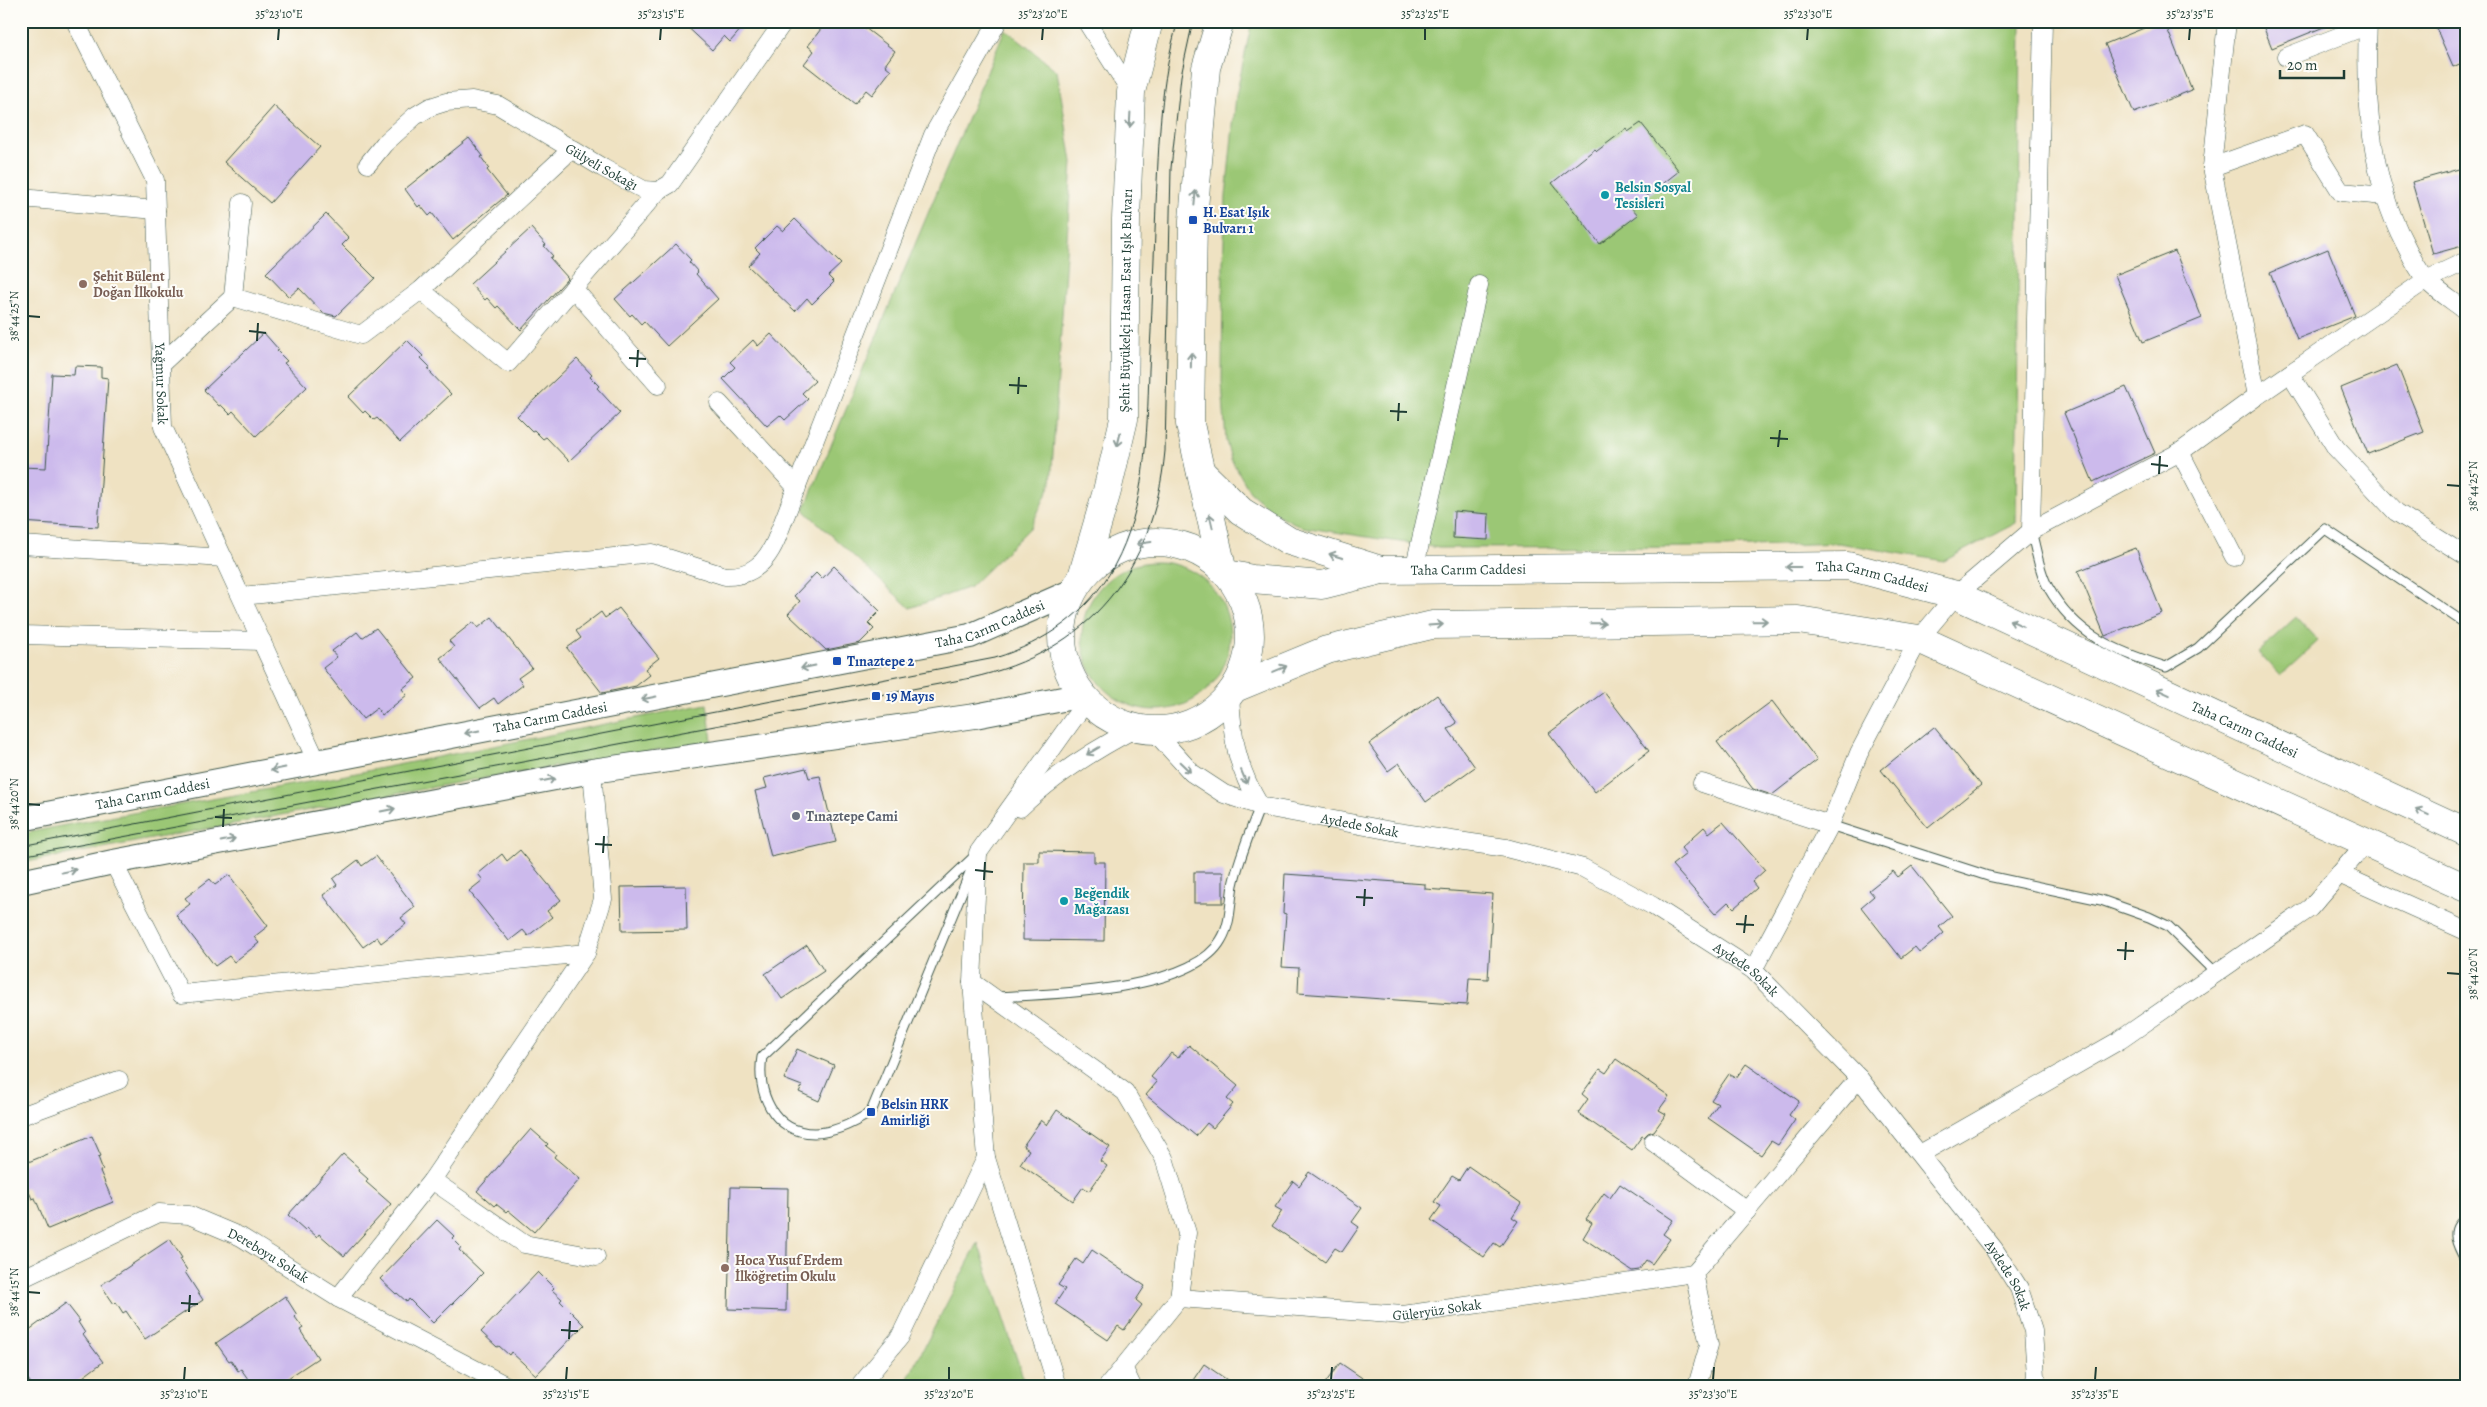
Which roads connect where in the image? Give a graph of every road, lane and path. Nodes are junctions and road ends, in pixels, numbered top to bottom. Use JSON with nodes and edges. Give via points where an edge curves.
{"nodes":[{"id":1,"x":75,"y":21,"type":"edge"},
{"id":2,"x":784,"y":21,"type":"edge"},
{"id":3,"x":998,"y":21,"type":"edge"},
{"id":4,"x":1086,"y":21,"type":"edge"},
{"id":5,"x":1150,"y":21,"type":"edge"},
{"id":6,"x":1220,"y":21,"type":"edge"},
{"id":7,"x":2043,"y":21,"type":"edge"},
{"id":8,"x":2227,"y":21,"type":"edge"},
{"id":9,"x":2368,"y":23,"type":"edge"},
{"id":10,"x":2286,"y":57,"type":"dead end"},
{"id":11,"x":1131,"y":92,"type":"junction"},
{"id":12,"x":572,"y":149,"type":"junction"},
{"id":13,"x":368,"y":164,"type":"dead end"},
{"id":14,"x":2212,"y":167,"type":"junction"},
{"id":15,"x":658,"y":191,"type":"junction"},
{"id":16,"x":2385,"y":196,"type":"junction"},
{"id":17,"x":21,"y":198,"type":"edge"},
{"id":18,"x":242,"y":203,"type":"dead end"},
{"id":19,"x":156,"y":210,"type":"junction"},
{"id":20,"x":2466,"y":261,"type":"edge"},
{"id":21,"x":2426,"y":280,"type":"junction"},
{"id":22,"x":1478,"y":285,"type":"dead end"},
{"id":23,"x":573,"y":288,"type":"junction"},
{"id":24,"x":421,"y":290,"type":"junction"},
{"id":25,"x":233,"y":297,"type":"junction"},
{"id":26,"x":2466,"y":311,"type":"edge"},
{"id":27,"x":161,"y":364,"type":"junction"},
{"id":28,"x":2290,"y":374,"type":"junction"},
{"id":29,"x":658,"y":385,"type":"dead end"},
{"id":30,"x":2257,"y":396,"type":"junction"},
{"id":31,"x":719,"y":403,"type":"dead end"},
{"id":32,"x":2180,"y":452,"type":"junction"},
{"id":33,"x":1201,"y":472,"type":"junction"},
{"id":34,"x":797,"y":488,"type":"junction"},
{"id":35,"x":2031,"y":531,"type":"junction"},
{"id":36,"x":21,"y":545,"type":"edge"},
{"id":37,"x":2466,"y":556,"type":"edge"},
{"id":38,"x":2234,"y":557,"type":"dead end"},
{"id":39,"x":224,"y":558,"type":"junction"},
{"id":40,"x":1382,"y":570,"type":"junction"},
{"id":41,"x":1414,"y":570,"type":"junction"},
{"id":42,"x":1225,"y":571,"type":"junction"},
{"id":43,"x":1077,"y":584,"type":"junction"},
{"id":44,"x":1956,"y":595,"type":"junction"},
{"id":45,"x":242,"y":596,"type":"junction"},
{"id":46,"x":2466,"y":624,"type":"edge"},
{"id":47,"x":21,"y":635,"type":"edge"},
{"id":48,"x":1919,"y":639,"type":"junction"},
{"id":49,"x":262,"y":641,"type":"junction"},
{"id":50,"x":1233,"y":691,"type":"junction"},
{"id":51,"x":1085,"y":698,"type":"junction"},
{"id":52,"x":1145,"y":729,"type":"junction"},
{"id":53,"x":317,"y":762,"type":"junction"},
{"id":54,"x":592,"y":772,"type":"junction"},
{"id":55,"x":1702,"y":783,"type":"dead end"},
{"id":56,"x":1260,"y":806,"type":"junction"},
{"id":57,"x":21,"y":819,"type":"edge"},
{"id":58,"x":1830,"y":825,"type":"junction"},
{"id":59,"x":2466,"y":832,"type":"edge"},
{"id":60,"x":2366,"y":843,"type":"junction"},
{"id":61,"x":978,"y":853,"type":"junction"},
{"id":62,"x":113,"y":862,"type":"junction"},
{"id":63,"x":2339,"y":874,"type":"junction"},
{"id":64,"x":21,"y":882,"type":"edge"},
{"id":65,"x":2466,"y":888,"type":"edge"},
{"id":66,"x":2466,"y":931,"type":"edge"},
{"id":67,"x":586,"y":953,"type":"junction"},
{"id":68,"x":1754,"y":970,"type":"junction"},
{"id":69,"x":2216,"y":973,"type":"junction"},
{"id":70,"x":972,"y":982,"type":"junction"},
{"id":71,"x":993,"y":997,"type":"junction"},
{"id":72,"x":1859,"y":1078,"type":"junction"},
{"id":73,"x":119,"y":1080,"type":"dead end"},
{"id":74,"x":21,"y":1116,"type":"edge"},
{"id":75,"x":1652,"y":1142,"type":"dead end"},
{"id":76,"x":1920,"y":1154,"type":"junction"},
{"id":77,"x":986,"y":1158,"type":"junction"},
{"id":78,"x":432,"y":1180,"type":"junction"},
{"id":79,"x":1747,"y":1211,"type":"junction"},
{"id":80,"x":2466,"y":1219,"type":"edge"},
{"id":81,"x":596,"y":1258,"type":"dead end"},
{"id":82,"x":2466,"y":1260,"type":"edge"},
{"id":83,"x":1694,"y":1274,"type":"junction"},
{"id":84,"x":21,"y":1278,"type":"edge"},
{"id":85,"x":338,"y":1298,"type":"junction"},
{"id":86,"x":1179,"y":1298,"type":"junction"},
{"id":87,"x":1123,"y":1367,"type":"junction"},
{"id":88,"x":507,"y":1386,"type":"edge"},
{"id":89,"x":860,"y":1386,"type":"edge"},
{"id":90,"x":1057,"y":1386,"type":"edge"},
{"id":91,"x":1108,"y":1386,"type":"edge"},
{"id":92,"x":1132,"y":1386,"type":"edge"},
{"id":93,"x":1697,"y":1386,"type":"edge"},
{"id":94,"x":2033,"y":1386,"type":"edge"}],
"edges":[{"from":1,"to":19,"type":"street","name":"Yağmur Sokak","via":[[155,180]]},
{"from":2,"to":15,"type":"street","via":[[670,184]]},
{"from":3,"to":34,"type":"street","via":[[933,135]]},
{"from":4,"to":11,"type":"street"},
{"from":5,"to":11,"type":"main road","name":"Şehit Büyükelçi Hasan Esat Işık Bulvarı"},
{"from":33,"to":6,"type":"main road","one_way":true,"via":[[1190,424],[1193,220],[1206,68]]},
{"from":7,"to":35,"type":"street"},
{"from":8,"to":14,"type":"street"},
{"from":9,"to":10,"type":"street"},
{"from":9,"to":16,"type":"street","via":[[2367,83],[2371,138]]},
{"from":11,"to":43,"type":"main road","name":"Şehit Büyükelçi Hasan Esat Işık Bulvarı","one_way":true,"via":[[1124,419],[1107,491]]},
{"from":12,"to":13,"type":"street","name":"Gülyeli Sokağı","via":[[498,105],[479,100],[459,100],[430,107],[415,116],[384,144]]},
{"from":12,"to":15,"type":"street","name":"Gülyeli Sokağı","via":[[644,190]]},
{"from":12,"to":24,"type":"street"},
{"from":14,"to":16,"type":"street","via":[[2305,134],[2341,192]]},
{"from":14,"to":30,"type":"street"},
{"from":15,"to":23,"type":"street"},
{"from":16,"to":21,"type":"street","via":[[2399,233]]},
{"from":17,"to":19,"type":"street"},
{"from":18,"to":25,"type":"street"},
{"from":19,"to":27,"type":"street","name":"Yağmur Sokak"},
{"from":20,"to":21,"type":"street"},
{"from":21,"to":26,"type":"street"},
{"from":21,"to":28,"type":"street"},
{"from":22,"to":41,"type":"street"},
{"from":23,"to":24,"type":"street","via":[[508,363]]},
{"from":23,"to":29,"type":"street"},
{"from":24,"to":25,"type":"street","via":[[361,335]]},
{"from":25,"to":27,"type":"street"},
{"from":27,"to":39,"type":"street","name":"Yağmur Sokak","via":[[162,427]]},
{"from":28,"to":30,"type":"street"},
{"from":28,"to":37,"type":"street","via":[[2336,448],[2396,512]]},
{"from":30,"to":32,"type":"street"},
{"from":31,"to":34,"type":"street"},
{"from":32,"to":35,"type":"street"},
{"from":32,"to":38,"type":"street"},
{"from":40,"to":33,"type":"main road","one_way":true,"via":[[1288,542],[1241,511]]},
{"from":42,"to":33,"type":"main road","one_way":true},
{"from":34,"to":45,"type":"street","via":[[772,549],[760,565],[743,575],[725,576],[652,552]]},
{"from":35,"to":44,"type":"street"},
{"from":35,"to":46,"type":"lane","via":[[2047,586],[2080,629],[2124,654],[2166,667],[2198,648],[2325,529]]},
{"from":36,"to":39,"type":"street"},
{"from":39,"to":45,"type":"street","name":"Yağmur Sokak"},
{"from":40,"to":41,"type":"main road","name":"Taha Carım Caddesi"},
{"from":40,"to":42,"type":"main road","name":"Taha Carım Caddesi","via":[[1322,585],[1252,579]]},
{"from":44,"to":41,"type":"main road","name":"Taha Carım Caddesi","one_way":true,"via":[[1848,566]]},
{"from":42,"to":43,"type":"main road","one_way":true,"via":[[1193,549],[1155,542],[1124,547],[1108,554]]},
{"from":42,"to":50,"type":"main road","via":[[1242,596],[1251,630],[1247,664]]},
{"from":43,"to":51,"type":"main road","name":"Şehit Büyükelçi Hasan Esat Işık Bulvarı","via":[[1066,608],[1062,642],[1070,676]]},
{"from":43,"to":53,"type":"main road","name":"Taha Carım Caddesi","one_way":true,"via":[[970,636]]},
{"from":44,"to":48,"type":"street"},
{"from":59,"to":44,"type":"main road","name":"Taha Carım Caddesi","one_way":true},
{"from":45,"to":49,"type":"street","name":"Yağmur Sokak"},
{"from":47,"to":49,"type":"street"},
{"from":50,"to":48,"type":"main road","one_way":true,"via":[[1327,650],[1432,625],[1798,620]]},
{"from":48,"to":58,"type":"street","via":[[1859,752]]},
{"from":48,"to":60,"type":"main road"},
{"from":49,"to":53,"type":"street","name":"Yağmur Sokak"},
{"from":50,"to":52,"type":"main road","via":[[1204,718],[1188,725]]},
{"from":50,"to":56,"type":"street","one_way":true,"via":[[1235,748],[1249,788]]},
{"from":51,"to":52,"type":"main road","name":"Şehit Büyükelçi Hasan Esat Işık Bulvarı","via":[[1120,723]]},
{"from":51,"to":54,"type":"main road"},
{"from":51,"to":61,"type":"street"},
{"from":52,"to":56,"type":"street","name":"Aydede Sokak","one_way":true,"via":[[1207,784],[1224,794]]},
{"from":52,"to":61,"type":"street","one_way":true,"via":[[1109,742],[1059,774],[1030,798]]},
{"from":53,"to":57,"type":"main road","name":"Taha Carım Caddesi","one_way":true},
{"from":62,"to":54,"type":"main road","one_way":true},
{"from":54,"to":67,"type":"street","via":[[604,899]]},
{"from":55,"to":58,"type":"street"},
{"from":56,"to":68,"type":"street","name":"Aydede Sokak","via":[[1396,832],[1506,848],[1583,868],[1653,906]]},
{"from":56,"to":71,"type":"lane","via":[[1239,862],[1226,930],[1221,941],[1206,957],[1190,968],[1142,982],[1068,994]]},
{"from":58,"to":68,"type":"street"},
{"from":58,"to":69,"type":"lane","via":[[1988,876],[2101,900],[2149,917],[2168,926]]},
{"from":60,"to":63,"type":"street"},
{"from":60,"to":65,"type":"main road"},
{"from":61,"to":61,"type":"lane","via":[[762,1057],[762,1092],[782,1122],[802,1132],[825,1132],[857,1121],[871,1112]]},
{"from":61,"to":70,"type":"street"},
{"from":64,"to":62,"type":"main road","one_way":true},
{"from":62,"to":67,"type":"street","via":[[181,994]]},
{"from":63,"to":66,"type":"street"},
{"from":63,"to":69,"type":"street","via":[[2310,908]]},
{"from":67,"to":78,"type":"street"},
{"from":68,"to":72,"type":"street","name":"Aydede Sokak"},
{"from":69,"to":76,"type":"street","via":[[2120,1040]]},
{"from":70,"to":71,"type":"street"},
{"from":70,"to":77,"type":"street"},
{"from":71,"to":86,"type":"street","via":[[1124,1092],[1164,1158],[1187,1233]]},
{"from":72,"to":76,"type":"street","name":"Aydede Sokak"},
{"from":72,"to":79,"type":"street"},
{"from":73,"to":74,"type":"street"},
{"from":75,"to":79,"type":"street"},
{"from":76,"to":94,"type":"street","name":"Aydede Sokak","via":[[1994,1249],[2019,1288],[2033,1331],[2036,1376]]},
{"from":77,"to":89,"type":"street","via":[[900,1337]]},
{"from":77,"to":90,"type":"street"},
{"from":78,"to":81,"type":"street","via":[[524,1244]]},
{"from":78,"to":85,"type":"street"},
{"from":79,"to":83,"type":"street"},
{"from":80,"to":82,"type":"lane","via":[[2457,1227],[2455,1239]]},
{"from":83,"to":86,"type":"street","name":"Güleryüz Sokak","via":[[1403,1315]]},
{"from":83,"to":93,"type":"street","via":[[1709,1346]]},
{"from":84,"to":85,"type":"street","name":"Dereboyu Sokak","via":[[159,1213],[190,1215],[241,1236]]},
{"from":85,"to":88,"type":"street","name":"Dereboyu Sokak"},
{"from":86,"to":87,"type":"street"},
{"from":87,"to":91,"type":"street"},
{"from":87,"to":92,"type":"street"}]}
